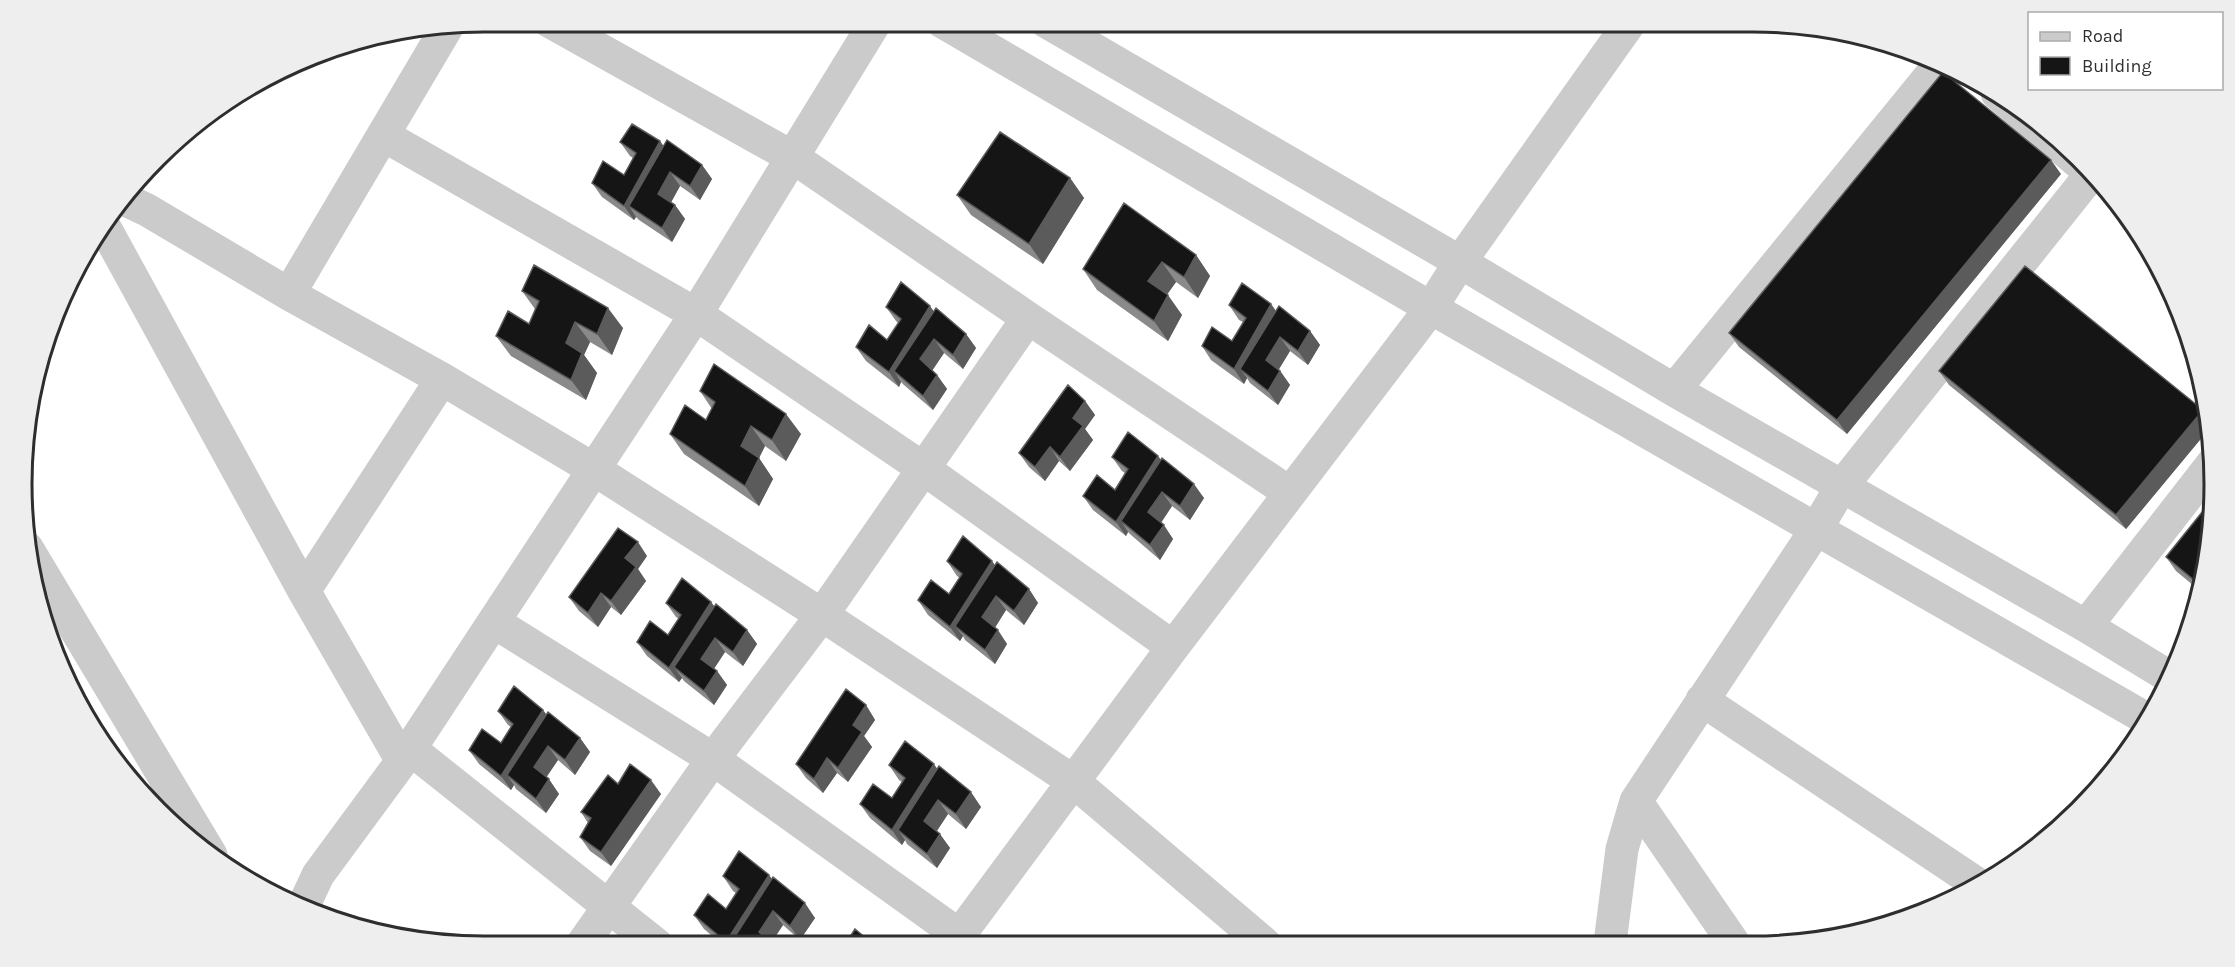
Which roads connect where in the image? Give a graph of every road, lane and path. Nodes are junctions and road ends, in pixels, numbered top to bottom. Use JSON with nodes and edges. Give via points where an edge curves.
{"nodes":[{"id":1,"x":569,"y":32,"type":"edge"},
{"id":2,"x":869,"y":32,"type":"edge"},
{"id":3,"x":960,"y":32,"type":"edge"},
{"id":4,"x":1064,"y":32,"type":"edge"},
{"id":5,"x":1623,"y":32,"type":"edge"},
{"id":6,"x":443,"y":33,"type":"edge"},
{"id":7,"x":1935,"y":71,"type":"edge"},
{"id":8,"x":383,"y":135,"type":"junction"},
{"id":9,"x":794,"y":158,"type":"junction"},
{"id":10,"x":2087,"y":181,"type":"edge"},
{"id":11,"x":130,"y":202,"type":"edge"},
{"id":12,"x":108,"y":233,"type":"edge"},
{"id":13,"x":1460,"y":262,"type":"junction"},
{"id":14,"x":289,"y":294,"type":"junction"},
{"id":15,"x":1431,"y":308,"type":"junction"},
{"id":16,"x":696,"y":314,"type":"junction"},
{"id":17,"x":1028,"y":318,"type":"junction"},
{"id":18,"x":442,"y":379,"type":"junction"},
{"id":19,"x":1674,"y":390,"type":"junction"},
{"id":20,"x":924,"y":469,"type":"junction"},
{"id":21,"x":595,"y":470,"type":"junction"},
{"id":22,"x":2204,"y":475,"type":"edge"},
{"id":23,"x":1841,"y":487,"type":"junction"},
{"id":24,"x":1290,"y":493,"type":"junction"},
{"id":25,"x":1817,"y":528,"type":"junction"},
{"id":26,"x":39,"y":569,"type":"edge"},
{"id":27,"x":304,"y":591,"type":"junction"},
{"id":28,"x":822,"y":615,"type":"junction"},
{"id":29,"x":494,"y":622,"type":"junction"},
{"id":30,"x":2085,"y":626,"type":"junction"},
{"id":31,"x":1173,"y":647,"type":"junction"},
{"id":32,"x":2162,"y":672,"type":"edge"},
{"id":33,"x":1702,"y":700,"type":"junction"},
{"id":34,"x":2140,"y":715,"type":"edge"},
{"id":35,"x":406,"y":754,"type":"junction"},
{"id":36,"x":713,"y":759,"type":"junction"},
{"id":37,"x":1073,"y":781,"type":"junction"},
{"id":38,"x":1636,"y":801,"type":"junction"},
{"id":39,"x":197,"y":833,"type":"edge"},
{"id":40,"x":1970,"y":879,"type":"edge"},
{"id":41,"x":307,"y":899,"type":"edge"},
{"id":42,"x":608,"y":908,"type":"junction"},
{"id":43,"x":588,"y":936,"type":"edge"},
{"id":44,"x":645,"y":936,"type":"edge"},
{"id":45,"x":951,"y":936,"type":"edge"},
{"id":46,"x":959,"y":936,"type":"edge"},
{"id":47,"x":1256,"y":936,"type":"edge"},
{"id":48,"x":1611,"y":936,"type":"edge"},
{"id":49,"x":1729,"y":936,"type":"edge"}],
"edges":[{"from":1,"to":9,"type":"street"},
{"from":2,"to":9,"type":"street"},
{"from":3,"to":15,"type":"street"},
{"from":4,"to":13,"type":"street"},
{"from":5,"to":13,"type":"street"},
{"from":6,"to":8,"type":"street"},
{"from":7,"to":19,"type":"street"},
{"from":8,"to":14,"type":"street"},
{"from":8,"to":16,"type":"street"},
{"from":9,"to":16,"type":"street"},
{"from":9,"to":17,"type":"street"},
{"from":10,"to":23,"type":"street"},
{"from":11,"to":14,"type":"street"},
{"from":12,"to":27,"type":"street"},
{"from":13,"to":15,"type":"street"},
{"from":13,"to":19,"type":"street"},
{"from":14,"to":18,"type":"street"},
{"from":15,"to":24,"type":"street"},
{"from":15,"to":25,"type":"street"},
{"from":16,"to":20,"type":"street"},
{"from":16,"to":21,"type":"street"},
{"from":17,"to":20,"type":"street"},
{"from":17,"to":24,"type":"street"},
{"from":18,"to":21,"type":"street"},
{"from":18,"to":27,"type":"street"},
{"from":19,"to":23,"type":"street"},
{"from":20,"to":28,"type":"street"},
{"from":20,"to":31,"type":"street"},
{"from":21,"to":28,"type":"street"},
{"from":21,"to":29,"type":"street"},
{"from":22,"to":30,"type":"street"},
{"from":23,"to":25,"type":"street"},
{"from":23,"to":30,"type":"street"},
{"from":24,"to":31,"type":"street"},
{"from":25,"to":33,"type":"street"},
{"from":25,"to":34,"type":"street"},
{"from":26,"to":39,"type":"street"},
{"from":27,"to":35,"type":"street"},
{"from":28,"to":36,"type":"street"},
{"from":28,"to":37,"type":"street"},
{"from":29,"to":35,"type":"street"},
{"from":29,"to":36,"type":"street"},
{"from":30,"to":32,"type":"street"},
{"from":31,"to":37,"type":"street"},
{"from":33,"to":38,"type":"street"},
{"from":33,"to":40,"type":"street"},
{"from":35,"to":41,"type":"street","via":[[318,875]]},
{"from":35,"to":42,"type":"street"},
{"from":36,"to":42,"type":"street"},
{"from":36,"to":45,"type":"street"},
{"from":37,"to":46,"type":"street"},
{"from":37,"to":47,"type":"street"},
{"from":38,"to":48,"type":"street","via":[[1622,849]]},
{"from":38,"to":49,"type":"street"},
{"from":42,"to":43,"type":"street"},
{"from":42,"to":44,"type":"street"}]}
